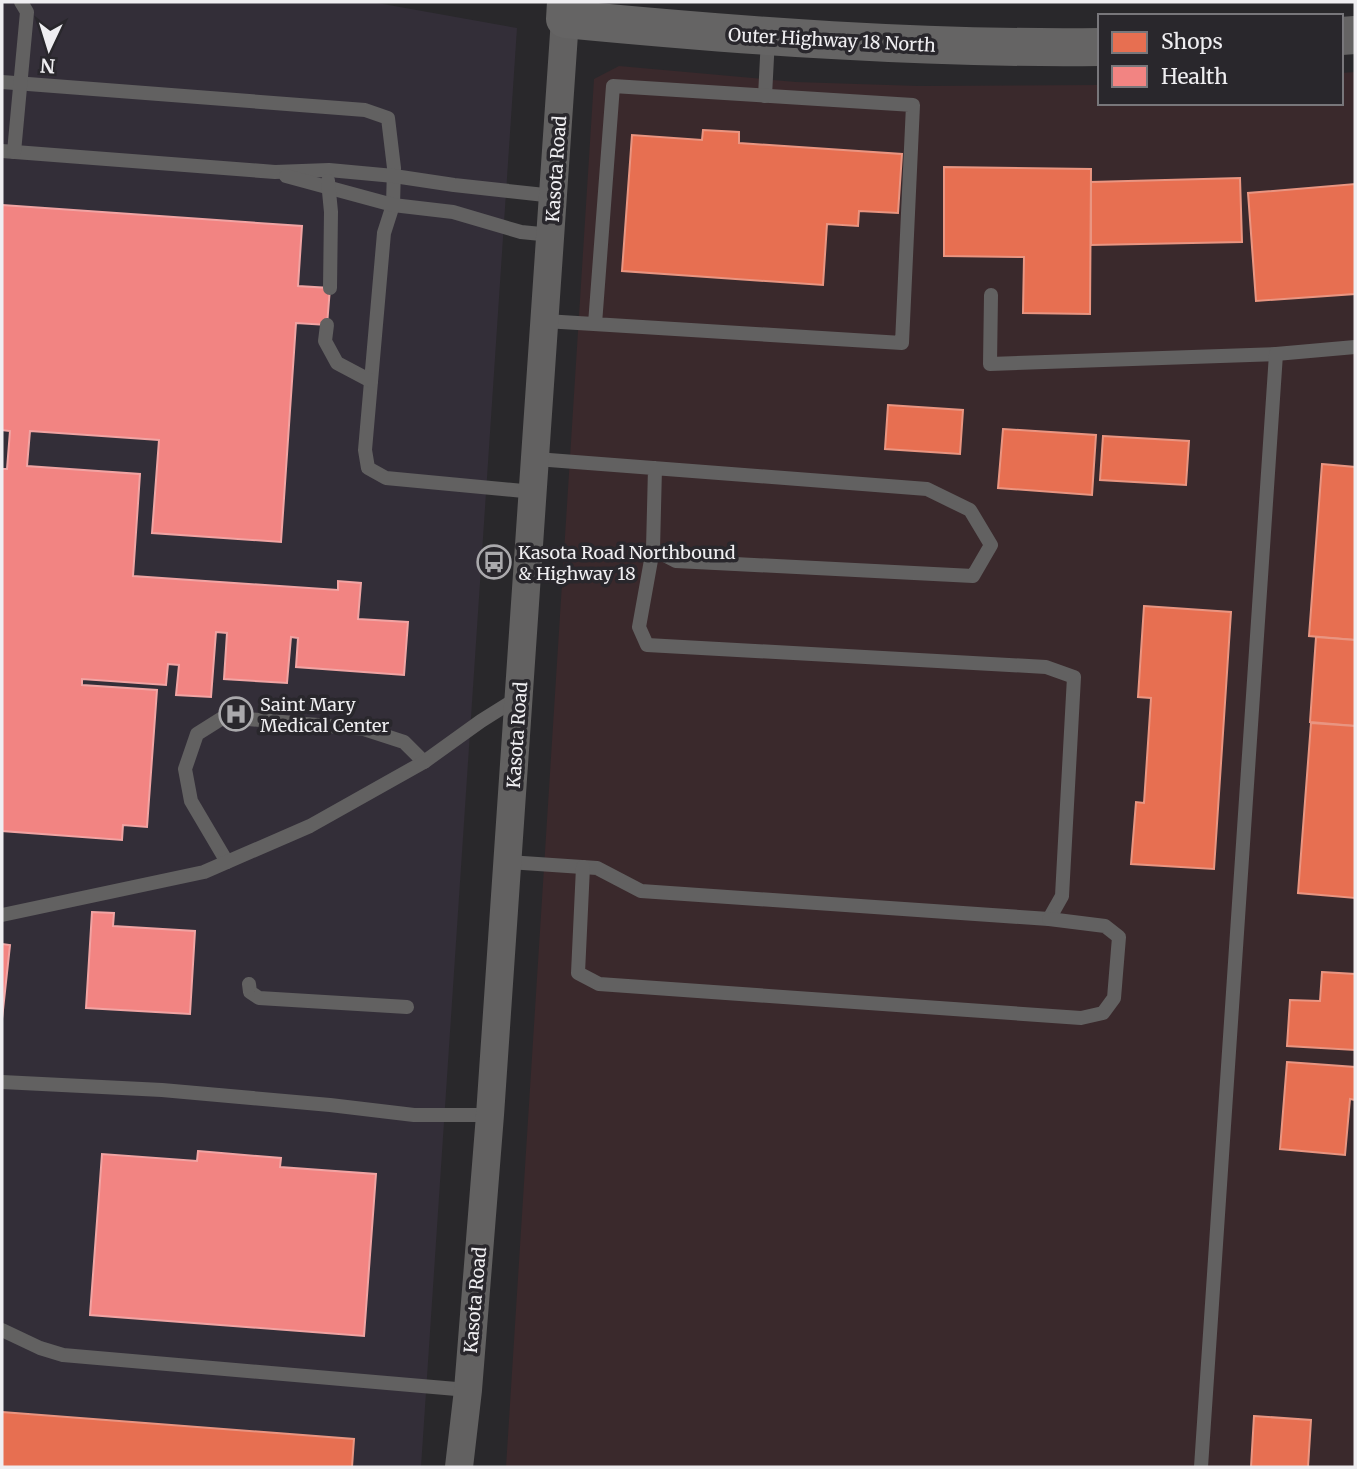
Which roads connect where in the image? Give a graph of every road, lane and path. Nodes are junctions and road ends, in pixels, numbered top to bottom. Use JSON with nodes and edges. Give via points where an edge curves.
{"nodes":[{"id":1,"x":21,"y":2,"type":"edge"},
{"id":2,"x":565,"y":10,"type":"edge"},
{"id":3,"x":768,"y":38,"type":"junction"},
{"id":4,"x":1098,"y":47,"type":"edge"},
{"id":5,"x":2,"y":82,"type":"edge"},
{"id":6,"x":20,"y":84,"type":"junction"},
{"id":7,"x":765,"y":96,"type":"junction"},
{"id":8,"x":8,"y":152,"type":"edge"},
{"id":9,"x":329,"y":170,"type":"junction"},
{"id":10,"x":275,"y":172,"type":"junction"},
{"id":11,"x":394,"y":176,"type":"junction"},
{"id":12,"x":328,"y":188,"type":"junction"},
{"id":13,"x":554,"y":196,"type":"junction"},
{"id":14,"x":393,"y":205,"type":"junction"},
{"id":15,"x":551,"y":235,"type":"junction"},
{"id":16,"x":330,"y":288,"type":"dead end"},
{"id":17,"x":991,"y":295,"type":"dead end"},
{"id":18,"x":545,"y":321,"type":"junction"},
{"id":19,"x":595,"y":324,"type":"junction"},
{"id":20,"x":327,"y":325,"type":"dead end"},
{"id":21,"x":1355,"y":346,"type":"edge"},
{"id":22,"x":1276,"y":354,"type":"junction"},
{"id":23,"x":371,"y":381,"type":"junction"},
{"id":24,"x":536,"y":459,"type":"junction"},
{"id":25,"x":655,"y":468,"type":"junction"},
{"id":26,"x":534,"y":492,"type":"junction"},
{"id":27,"x":653,"y":549,"type":"junction"},
{"id":28,"x":520,"y":697,"type":"junction"},
{"id":29,"x":424,"y":762,"type":"junction"},
{"id":30,"x":227,"y":862,"type":"junction"},
{"id":31,"x":508,"y":862,"type":"junction"},
{"id":32,"x":583,"y":867,"type":"junction"},
{"id":33,"x":2,"y":915,"type":"edge"},
{"id":34,"x":1049,"y":919,"type":"junction"},
{"id":35,"x":249,"y":984,"type":"dead end"},
{"id":36,"x":407,"y":1007,"type":"dead end"},
{"id":37,"x":2,"y":1082,"type":"edge"},
{"id":38,"x":490,"y":1115,"type":"junction"},
{"id":39,"x":2,"y":1330,"type":"edge"},
{"id":40,"x":468,"y":1390,"type":"junction"},
{"id":41,"x":459,"y":1467,"type":"edge"},
{"id":42,"x":1201,"y":1467,"type":"edge"}],
"edges":[{"from":1,"to":6,"type":"lane","via":[[27,12]]},
{"from":2,"to":3,"type":"street","name":"Outer Highway 18 North"},
{"from":2,"to":13,"type":"street","name":"Kasota Road"},
{"from":3,"to":4,"type":"street","name":"Outer Highway 18 North"},
{"from":3,"to":7,"type":"lane"},
{"from":5,"to":6,"type":"lane"},
{"from":6,"to":8,"type":"lane"},
{"from":6,"to":11,"type":"lane","via":[[365,110],[388,118]]},
{"from":7,"to":19,"type":"lane","via":[[613,86]]},
{"from":7,"to":19,"type":"lane","via":[[914,105],[902,343]]},
{"from":8,"to":10,"type":"lane"},
{"from":9,"to":10,"type":"lane"},
{"from":9,"to":11,"type":"lane"},
{"from":9,"to":12,"type":"lane"},
{"from":10,"to":12,"type":"lane"},
{"from":11,"to":13,"type":"lane"},
{"from":11,"to":14,"type":"lane"},
{"from":12,"to":14,"type":"lane"},
{"from":12,"to":16,"type":"lane"},
{"from":13,"to":15,"type":"street","name":"Kasota Road"},
{"from":14,"to":15,"type":"lane","via":[[453,212],[521,232]]},
{"from":14,"to":23,"type":"lane","via":[[384,233]]},
{"from":15,"to":18,"type":"street","name":"Kasota Road"},
{"from":17,"to":22,"type":"lane","via":[[990,364]]},
{"from":18,"to":19,"type":"lane"},
{"from":18,"to":24,"type":"street","name":"Kasota Road"},
{"from":20,"to":23,"type":"lane","via":[[325,341],[337,363]]},
{"from":21,"to":22,"type":"lane"},
{"from":22,"to":42,"type":"lane"},
{"from":23,"to":26,"type":"lane","via":[[365,450],[368,468],[386,478]]},
{"from":24,"to":25,"type":"lane"},
{"from":24,"to":26,"type":"street","name":"Kasota Road"},
{"from":25,"to":27,"type":"lane"},
{"from":25,"to":27,"type":"lane","via":[[927,489],[970,510],[990,545],[973,576],[676,561]]},
{"from":26,"to":28,"type":"street","name":"Kasota Road"},
{"from":27,"to":34,"type":"lane","via":[[639,627],[647,645],[1046,667],[1074,677],[1062,896]]},
{"from":28,"to":29,"type":"lane"},
{"from":28,"to":31,"type":"street","name":"Kasota Road"},
{"from":29,"to":30,"type":"lane","via":[[310,826]]},
{"from":29,"to":30,"type":"lane","via":[[404,742],[364,729],[224,718],[197,734],[185,769],[191,801]]},
{"from":30,"to":33,"type":"lane","via":[[205,872]]},
{"from":31,"to":32,"type":"lane"},
{"from":31,"to":38,"type":"street","name":"Kasota Road"},
{"from":32,"to":34,"type":"lane","via":[[597,868],[641,891]]},
{"from":32,"to":34,"type":"lane","via":[[578,974],[599,984],[1081,1017],[1103,1013],[1114,998],[1119,937],[1105,926]]},
{"from":35,"to":36,"type":"lane","via":[[250,992],[259,998]]},
{"from":37,"to":38,"type":"lane","via":[[162,1090],[414,1115]]},
{"from":38,"to":40,"type":"street","name":"Kasota Road"},
{"from":39,"to":40,"type":"lane","via":[[63,1355]]},
{"from":40,"to":41,"type":"street","name":"Kasota Road"}]}
